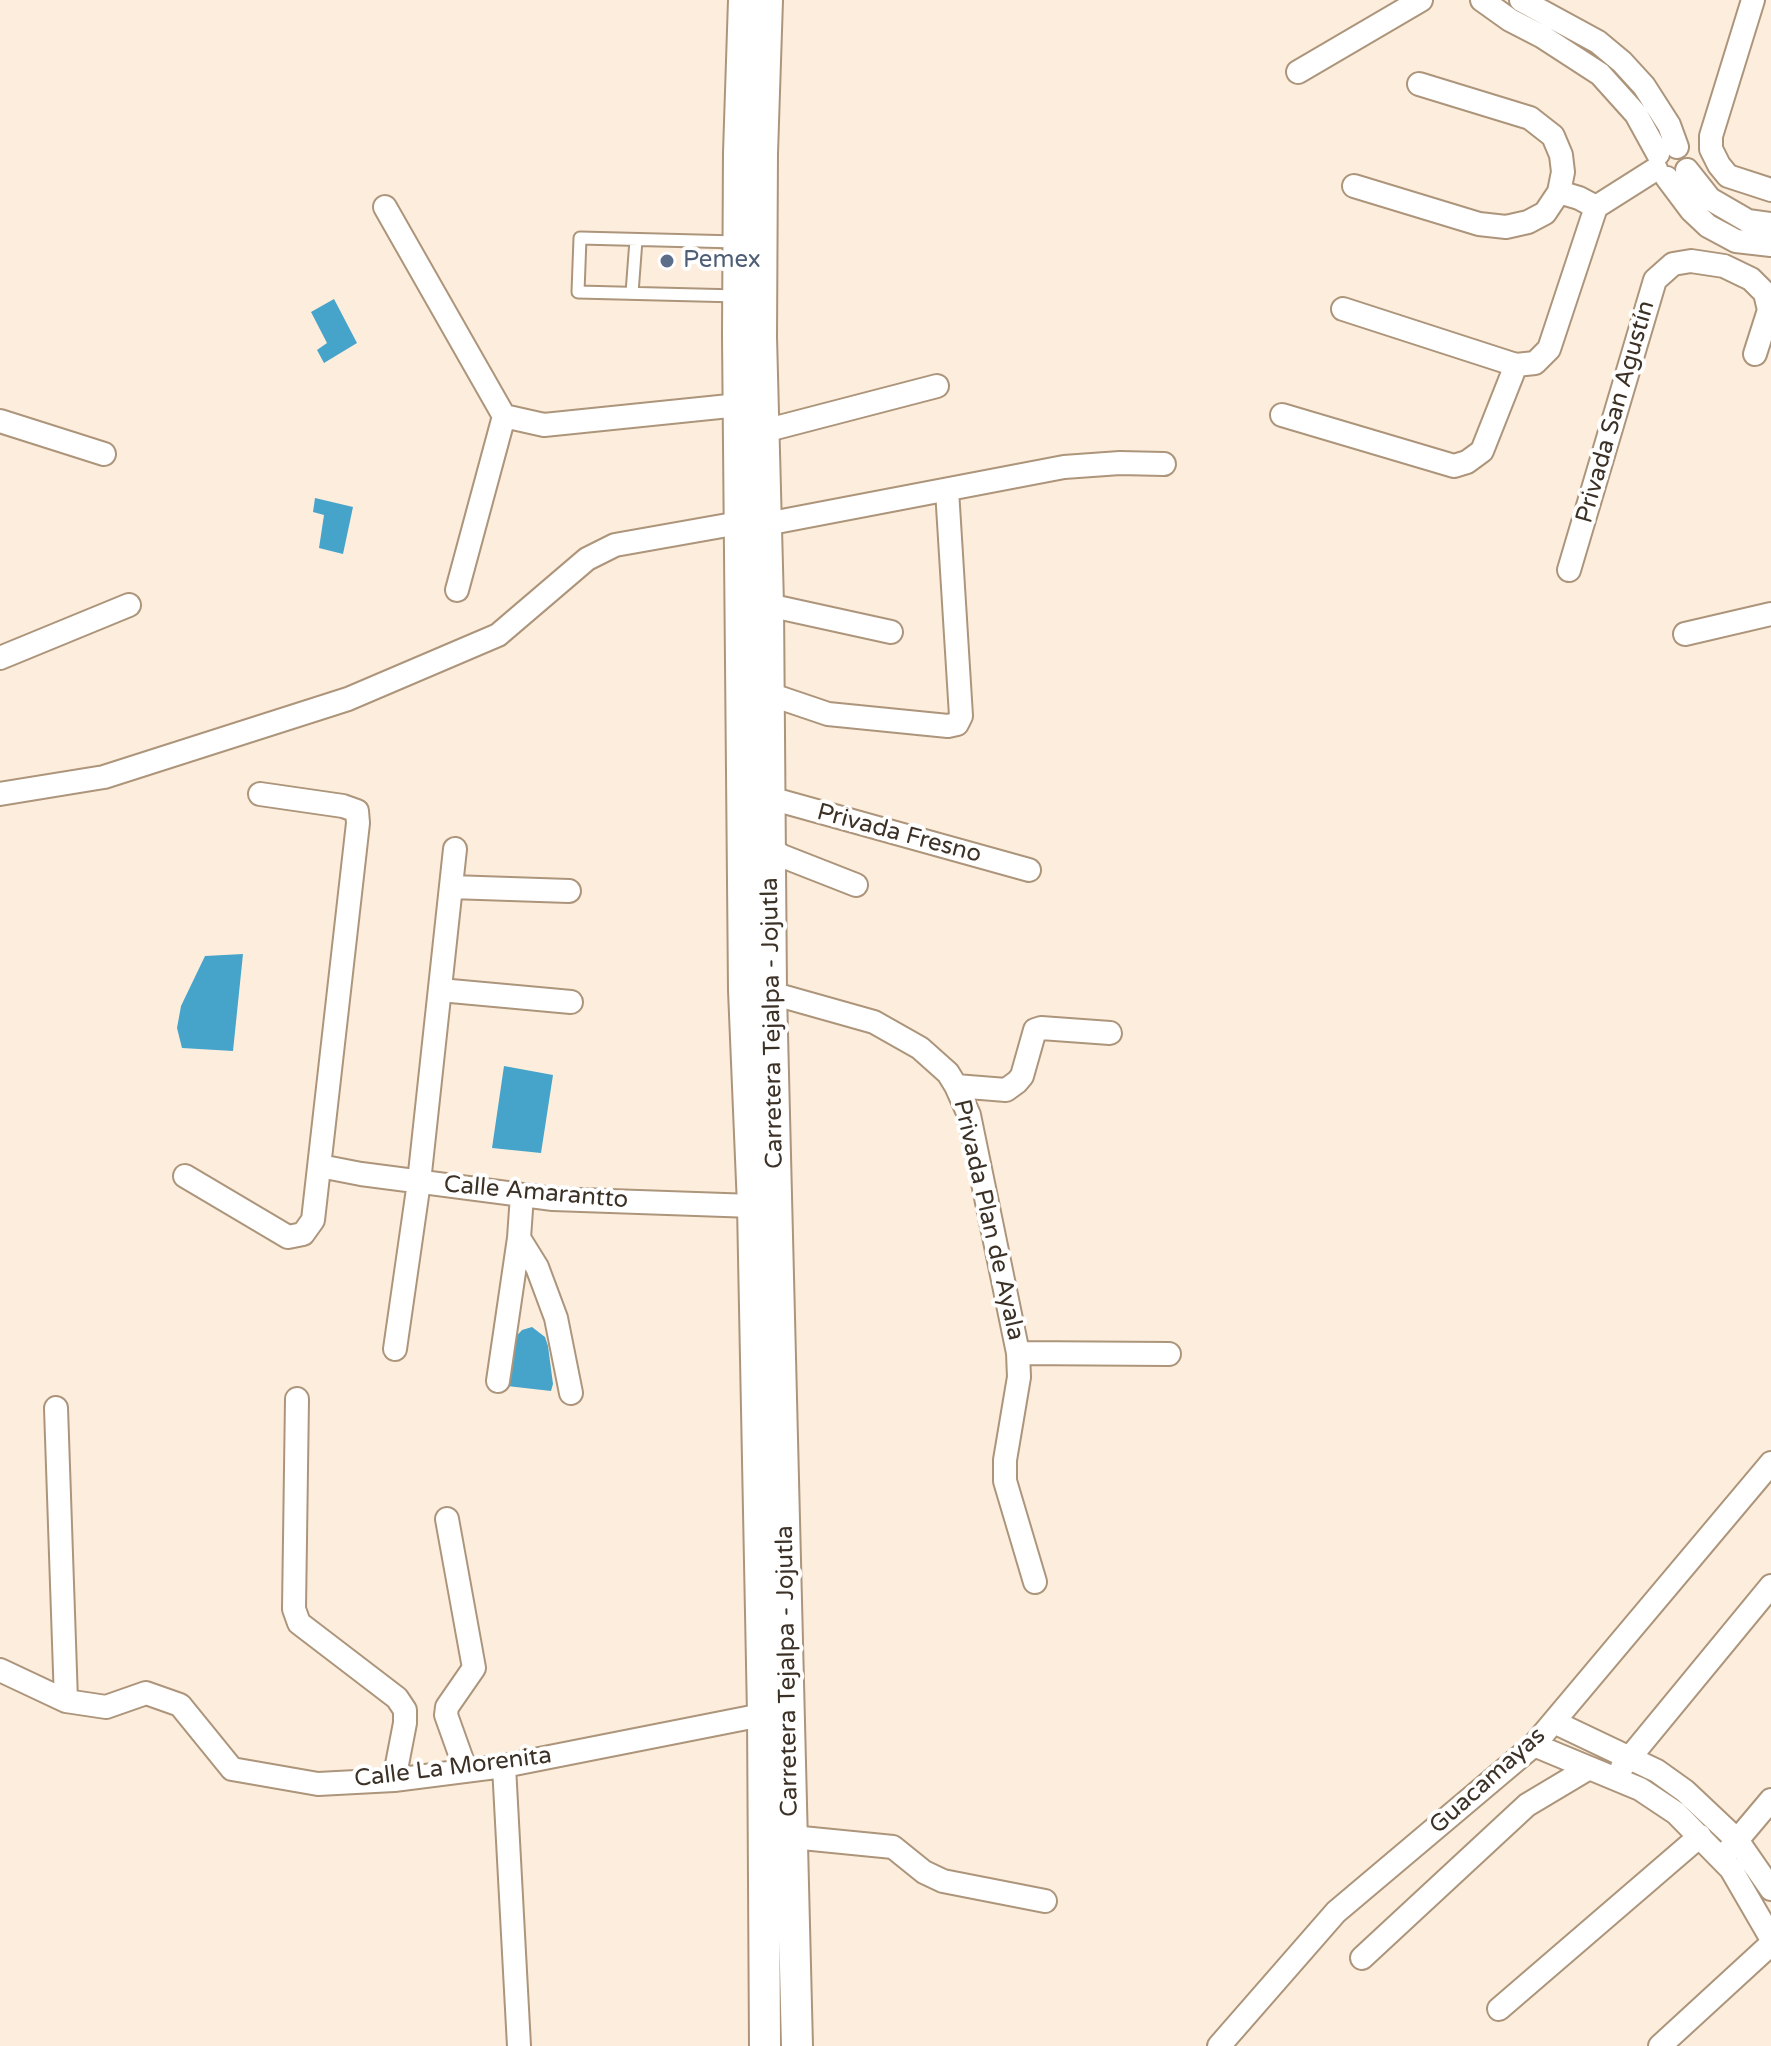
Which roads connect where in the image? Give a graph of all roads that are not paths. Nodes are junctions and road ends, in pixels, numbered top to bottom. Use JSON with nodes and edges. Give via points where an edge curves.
{"nodes":[{"id":1,"x":744,"y":0,"type":"edge"},
{"id":2,"x":767,"y":0,"type":"edge"},
{"id":3,"x":1421,"y":0,"type":"edge"},
{"id":4,"x":1482,"y":0,"type":"edge"},
{"id":5,"x":1521,"y":0,"type":"edge"},
{"id":6,"x":1753,"y":0,"type":"edge"},
{"id":7,"x":1298,"y":72,"type":"dead end"},
{"id":8,"x":1419,"y":84,"type":"dead end"},
{"id":9,"x":1669,"y":163,"type":"junction"},
{"id":10,"x":1354,"y":186,"type":"dead end"},
{"id":11,"x":1766,"y":190,"type":"edge"},
{"id":12,"x":1559,"y":192,"type":"junction"},
{"id":13,"x":385,"y":207,"type":"dead end"},
{"id":14,"x":1596,"y":207,"type":"junction"},
{"id":15,"x":1748,"y":221,"type":"junction"},
{"id":16,"x":1771,"y":224,"type":"edge"},
{"id":17,"x":636,"y":240,"type":"junction"},
{"id":18,"x":1736,"y":241,"type":"junction"},
{"id":19,"x":738,"y":242,"type":"junction"},
{"id":20,"x":1771,"y":245,"type":"edge"},
{"id":21,"x":1724,"y":266,"type":"junction"},
{"id":22,"x":632,"y":293,"type":"junction"},
{"id":23,"x":738,"y":296,"type":"junction"},
{"id":24,"x":1343,"y":309,"type":"dead end"},
{"id":25,"x":1755,"y":354,"type":"dead end"},
{"id":26,"x":1516,"y":365,"type":"junction"},
{"id":27,"x":937,"y":386,"type":"dead end"},
{"id":28,"x":739,"y":405,"type":"junction"},
{"id":29,"x":1282,"y":415,"type":"dead end"},
{"id":30,"x":504,"y":416,"type":"junction"},
{"id":31,"x":0,"y":421,"type":"edge"},
{"id":32,"x":764,"y":431,"type":"junction"},
{"id":33,"x":104,"y":454,"type":"dead end"},
{"id":34,"x":1164,"y":464,"type":"dead end"},
{"id":35,"x":947,"y":490,"type":"junction"},
{"id":36,"x":753,"y":523,"type":"junction"},
{"id":37,"x":1569,"y":570,"type":"dead end"},
{"id":38,"x":457,"y":590,"type":"dead end"},
{"id":39,"x":129,"y":605,"type":"dead end"},
{"id":40,"x":768,"y":605,"type":"junction"},
{"id":41,"x":1771,"y":614,"type":"edge"},
{"id":42,"x":891,"y":632,"type":"dead end"},
{"id":43,"x":1685,"y":634,"type":"dead end"},
{"id":44,"x":0,"y":658,"type":"edge"},
{"id":45,"x":769,"y":694,"type":"junction"},
{"id":46,"x":0,"y":794,"type":"edge"},
{"id":47,"x":260,"y":794,"type":"dead end"},
{"id":48,"x":763,"y":825,"type":"junction"},
{"id":49,"x":455,"y":849,"type":"dead end"},
{"id":50,"x":1029,"y":870,"type":"dead end"},
{"id":51,"x":856,"y":885,"type":"dead end"},
{"id":52,"x":451,"y":887,"type":"junction"},
{"id":53,"x":569,"y":891,"type":"dead end"},
{"id":54,"x":440,"y":990,"type":"junction"},
{"id":55,"x":771,"y":993,"type":"junction"},
{"id":56,"x":571,"y":1002,"type":"dead end"},
{"id":57,"x":1110,"y":1033,"type":"dead end"},
{"id":58,"x":956,"y":1086,"type":"junction"},
{"id":59,"x":320,"y":1166,"type":"junction"},
{"id":60,"x":185,"y":1176,"type":"dead end"},
{"id":61,"x":419,"y":1182,"type":"junction"},
{"id":62,"x":522,"y":1195,"type":"junction"},
{"id":63,"x":753,"y":1206,"type":"junction"},
{"id":64,"x":519,"y":1238,"type":"junction"},
{"id":65,"x":395,"y":1349,"type":"dead end"},
{"id":66,"x":1018,"y":1353,"type":"junction"},
{"id":67,"x":1169,"y":1354,"type":"dead end"},
{"id":68,"x":498,"y":1381,"type":"dead end"},
{"id":69,"x":571,"y":1393,"type":"dead end"},
{"id":70,"x":297,"y":1399,"type":"dead end"},
{"id":71,"x":56,"y":1408,"type":"dead end"},
{"id":72,"x":1771,"y":1463,"type":"edge"},
{"id":73,"x":447,"y":1519,"type":"dead end"},
{"id":74,"x":1035,"y":1582,"type":"dead end"},
{"id":75,"x":1771,"y":1586,"type":"edge"},
{"id":76,"x":0,"y":1670,"type":"edge"},
{"id":77,"x":66,"y":1701,"type":"junction"},
{"id":78,"x":776,"y":1712,"type":"junction"},
{"id":79,"x":1554,"y":1722,"type":"junction"},
{"id":80,"x":1534,"y":1745,"type":"junction"},
{"id":81,"x":1631,"y":1757,"type":"junction"},
{"id":82,"x":504,"y":1766,"type":"junction"},
{"id":83,"x":1589,"y":1768,"type":"junction"},
{"id":84,"x":466,"y":1771,"type":"junction"},
{"id":85,"x":1613,"y":1776,"type":"junction"},
{"id":86,"x":394,"y":1780,"type":"junction"},
{"id":87,"x":1771,"y":1800,"type":"edge"},
{"id":88,"x":1700,"y":1836,"type":"junction"},
{"id":89,"x":792,"y":1837,"type":"junction"},
{"id":90,"x":1737,"y":1840,"type":"junction"},
{"id":91,"x":1721,"y":1859,"type":"junction"},
{"id":92,"x":1771,"y":1889,"type":"edge"},
{"id":93,"x":1045,"y":1901,"type":"dead end"},
{"id":94,"x":1771,"y":1941,"type":"edge"},
{"id":95,"x":1362,"y":1958,"type":"dead end"},
{"id":96,"x":1499,"y":2009,"type":"dead end"},
{"id":97,"x":519,"y":2046,"type":"edge"},
{"id":98,"x":765,"y":2046,"type":"edge"},
{"id":99,"x":797,"y":2046,"type":"edge"},
{"id":100,"x":1219,"y":2046,"type":"edge"},
{"id":101,"x":1660,"y":2046,"type":"edge"}],
"edges":[{"from":1,"to":19,"type":"main road","name":"Carretera Tejalpa - Jojutla"},
{"from":2,"to":32,"type":"main road","name":"Carretera Tejalpa - Jojutla"},
{"from":3,"to":7,"type":"street"},
{"from":4,"to":9,"type":"street","via":[[1600,74]]},
{"from":5,"to":9,"type":"street","via":[[1598,42],[1644,86],[1669,125]]},
{"from":6,"to":11,"type":"street","via":[[1711,149],[1728,176]]},
{"from":8,"to":12,"type":"street","via":[[1530,118],[1553,136],[1561,155]]},
{"from":9,"to":14,"type":"street"},
{"from":9,"to":15,"type":"street","via":[[1710,199]]},
{"from":9,"to":18,"type":"street","via":[[1699,218]]},
{"from":10,"to":12,"type":"street","via":[[1479,224],[1506,227],[1545,213]]},
{"from":11,"to":15,"type":"street"},
{"from":12,"to":14,"type":"street"},
{"from":13,"to":30,"type":"street"},
{"from":14,"to":26,"type":"street","via":[[1549,349],[1535,363]]},
{"from":15,"to":16,"type":"street"},
{"from":15,"to":18,"type":"street"},
{"from":17,"to":19,"type":"lane"},
{"from":17,"to":22,"type":"lane"},
{"from":17,"to":22,"type":"lane","via":[[580,238],[578,292]]},
{"from":18,"to":20,"type":"street"},
{"from":18,"to":21,"type":"street"},
{"from":19,"to":23,"type":"main road","name":"Carretera Tejalpa - Jojutla"},
{"from":21,"to":25,"type":"street","name":"Privada San Agustín","via":[[1765,293],[1769,310]]},
{"from":21,"to":37,"type":"street","name":"Privada San Agustín","via":[[1673,264],[1655,280]]},
{"from":22,"to":23,"type":"lane"},
{"from":23,"to":28,"type":"main road","name":"Carretera Tejalpa - Jojutla"},
{"from":24,"to":26,"type":"street"},
{"from":26,"to":29,"type":"street","via":[[1482,451],[1454,466]]},
{"from":27,"to":32,"type":"street"},
{"from":28,"to":30,"type":"street","via":[[544,425]]},
{"from":28,"to":36,"type":"main road","name":"Carretera Tejalpa - Jojutla"},
{"from":30,"to":38,"type":"street"},
{"from":31,"to":33,"type":"street"},
{"from":32,"to":36,"type":"main road","name":"Carretera Tejalpa - Jojutla"},
{"from":34,"to":35,"type":"street","via":[[1064,467]]},
{"from":35,"to":36,"type":"street"},
{"from":35,"to":45,"type":"street","via":[[961,716],[957,724],[828,714]]},
{"from":36,"to":40,"type":"main road","name":"Carretera Tejalpa - Jojutla"},
{"from":36,"to":46,"type":"street","via":[[615,545],[587,559],[498,635],[348,699],[104,777]]},
{"from":36,"to":48,"type":"main road","name":"Carretera Tejalpa - Jojutla"},
{"from":39,"to":44,"type":"street"},
{"from":40,"to":42,"type":"street"},
{"from":40,"to":45,"type":"main road","name":"Carretera Tejalpa - Jojutla"},
{"from":41,"to":43,"type":"street"},
{"from":45,"to":48,"type":"main road","name":"Carretera Tejalpa - Jojutla"},
{"from":47,"to":59,"type":"street","via":[[357,811]]},
{"from":48,"to":50,"type":"street","name":"Privada Fresno"},
{"from":48,"to":51,"type":"street","via":[[782,856]]},
{"from":48,"to":55,"type":"main road","name":"Carretera Tejalpa - Jojutla"},
{"from":48,"to":63,"type":"main road","name":"Carretera Tejalpa - Jojutla","via":[[744,990]]},
{"from":49,"to":52,"type":"street"},
{"from":52,"to":53,"type":"street"},
{"from":52,"to":54,"type":"street"},
{"from":54,"to":56,"type":"street"},
{"from":54,"to":61,"type":"street"},
{"from":55,"to":58,"type":"street","name":"Privada Plan de Ayala","via":[[874,1022],[920,1048]]},
{"from":55,"to":78,"type":"main road","name":"Carretera Tejalpa - Jojutla"},
{"from":57,"to":58,"type":"street","name":"Privada Plan de Ayala","via":[[1035,1030],[1022,1076],[1006,1090]]},
{"from":58,"to":66,"type":"street","name":"Privada Plan de Ayala","via":[[969,1115]]},
{"from":59,"to":60,"type":"street","via":[[313,1220],[303,1234],[288,1237]]},
{"from":59,"to":61,"type":"street","name":"Calle Amarantto"},
{"from":61,"to":62,"type":"street","name":"Calle Amarantto"},
{"from":61,"to":65,"type":"street"},
{"from":62,"to":63,"type":"street","name":"Calle Amarantto"},
{"from":62,"to":64,"type":"street"},
{"from":63,"to":78,"type":"main road","name":"Carretera Tejalpa - Jojutla"},
{"from":64,"to":68,"type":"street"},
{"from":64,"to":69,"type":"street","via":[[537,1267],[556,1318]]},
{"from":66,"to":67,"type":"street","name":"Privada Plan de Ayala"},
{"from":66,"to":74,"type":"street","name":"Privada Plan de Ayala","via":[[1005,1481]]},
{"from":70,"to":86,"type":"street","via":[[294,1609],[299,1623],[397,1698],[405,1710]]},
{"from":71,"to":77,"type":"street"},
{"from":72,"to":79,"type":"street","name":"Guacamayas"},
{"from":73,"to":84,"type":"street","via":[[474,1668],[446,1715]]},
{"from":75,"to":81,"type":"street"},
{"from":76,"to":77,"type":"street"},
{"from":77,"to":86,"type":"street","name":"Calle La Morenita","via":[[106,1707],[146,1693],[180,1705],[232,1769],[318,1784]]},
{"from":78,"to":82,"type":"street","name":"Calle La Morenita"},
{"from":78,"to":89,"type":"main road","name":"Carretera Tejalpa - Jojutla"},
{"from":78,"to":98,"type":"main road","name":"Carretera Tejalpa - Jojutla"},
{"from":79,"to":80,"type":"street","name":"Guacamayas"},
{"from":79,"to":81,"type":"street"},
{"from":80,"to":83,"type":"street"},
{"from":80,"to":100,"type":"street","name":"Guacamayas","via":[[1336,1912]]},
{"from":81,"to":85,"type":"street"},
{"from":81,"to":90,"type":"street","via":[[1685,1791]]},
{"from":82,"to":84,"type":"street","name":"Calle La Morenita"},
{"from":82,"to":97,"type":"street"},
{"from":83,"to":85,"type":"street"},
{"from":83,"to":95,"type":"street","via":[[1527,1805]]},
{"from":84,"to":86,"type":"street","name":"Calle La Morenita"},
{"from":85,"to":88,"type":"street","via":[[1676,1813]]},
{"from":87,"to":90,"type":"street"},
{"from":88,"to":91,"type":"street"},
{"from":88,"to":96,"type":"street"},
{"from":89,"to":93,"type":"street","via":[[893,1847],[943,1881]]},
{"from":89,"to":99,"type":"main road","name":"Carretera Tejalpa - Jojutla"},
{"from":90,"to":91,"type":"street"},
{"from":90,"to":92,"type":"street"},
{"from":91,"to":94,"type":"street"},
{"from":94,"to":101,"type":"street"}]}
